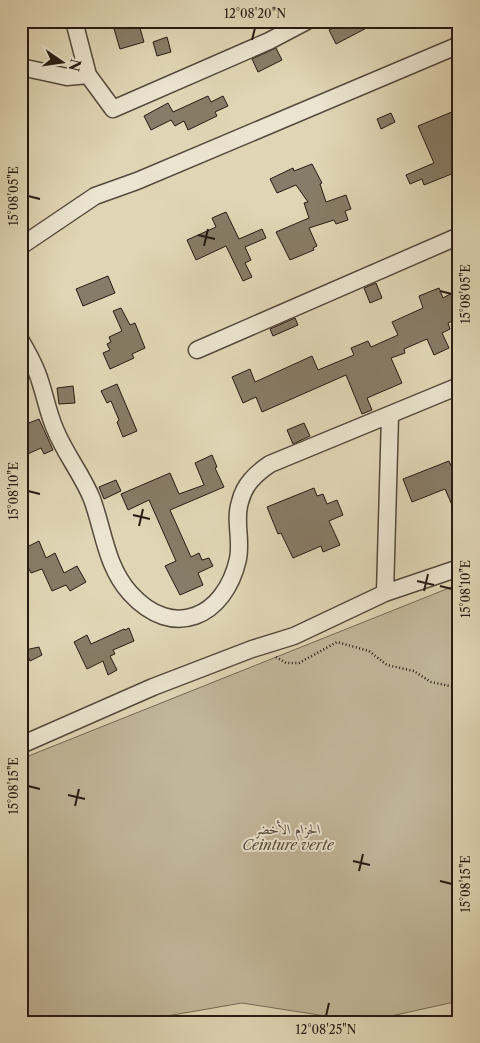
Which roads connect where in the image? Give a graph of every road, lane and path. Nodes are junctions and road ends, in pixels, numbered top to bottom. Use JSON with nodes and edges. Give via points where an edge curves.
{"nodes":[{"id":1,"x":74,"y":21,"type":"edge"},
{"id":2,"x":307,"y":21,"type":"edge"},
{"id":3,"x":459,"y":45,"type":"edge"},
{"id":4,"x":21,"y":67,"type":"edge"},
{"id":5,"x":88,"y":75,"type":"junction"},
{"id":6,"x":459,"y":236,"type":"edge"},
{"id":7,"x":21,"y":246,"type":"edge"},
{"id":8,"x":21,"y":341,"type":"edge"},
{"id":9,"x":197,"y":350,"type":"dead end"},
{"id":10,"x":459,"y":386,"type":"edge"},
{"id":11,"x":390,"y":416,"type":"junction"},
{"id":12,"x":459,"y":568,"type":"edge"},
{"id":13,"x":385,"y":593,"type":"junction"},
{"id":14,"x":271,"y":654,"type":"dead end"},
{"id":15,"x":459,"y":688,"type":"edge"},
{"id":16,"x":21,"y":745,"type":"edge"}],
"edges":[{"from":1,"to":5,"type":"street"},
{"from":2,"to":5,"type":"street","via":[[269,41],[113,109]]},
{"from":3,"to":7,"type":"street","via":[[95,196]]},
{"from":4,"to":5,"type":"street","via":[[67,77]]},
{"from":6,"to":9,"type":"street"},
{"from":8,"to":11,"type":"street","via":[[40,379],[58,436],[91,498],[105,550],[116,573],[136,600],[164,617],[176,619],[199,615],[209,609],[224,591],[238,558],[240,502],[254,476],[270,464]]},
{"from":10,"to":11,"type":"street"},
{"from":11,"to":13,"type":"street"},
{"from":12,"to":13,"type":"street"},
{"from":13,"to":16,"type":"street","via":[[294,636],[153,686]]},
{"from":14,"to":15,"type":"path","via":[[286,663],[299,663],[338,642],[369,651],[387,665],[414,670],[430,682]]}]}
